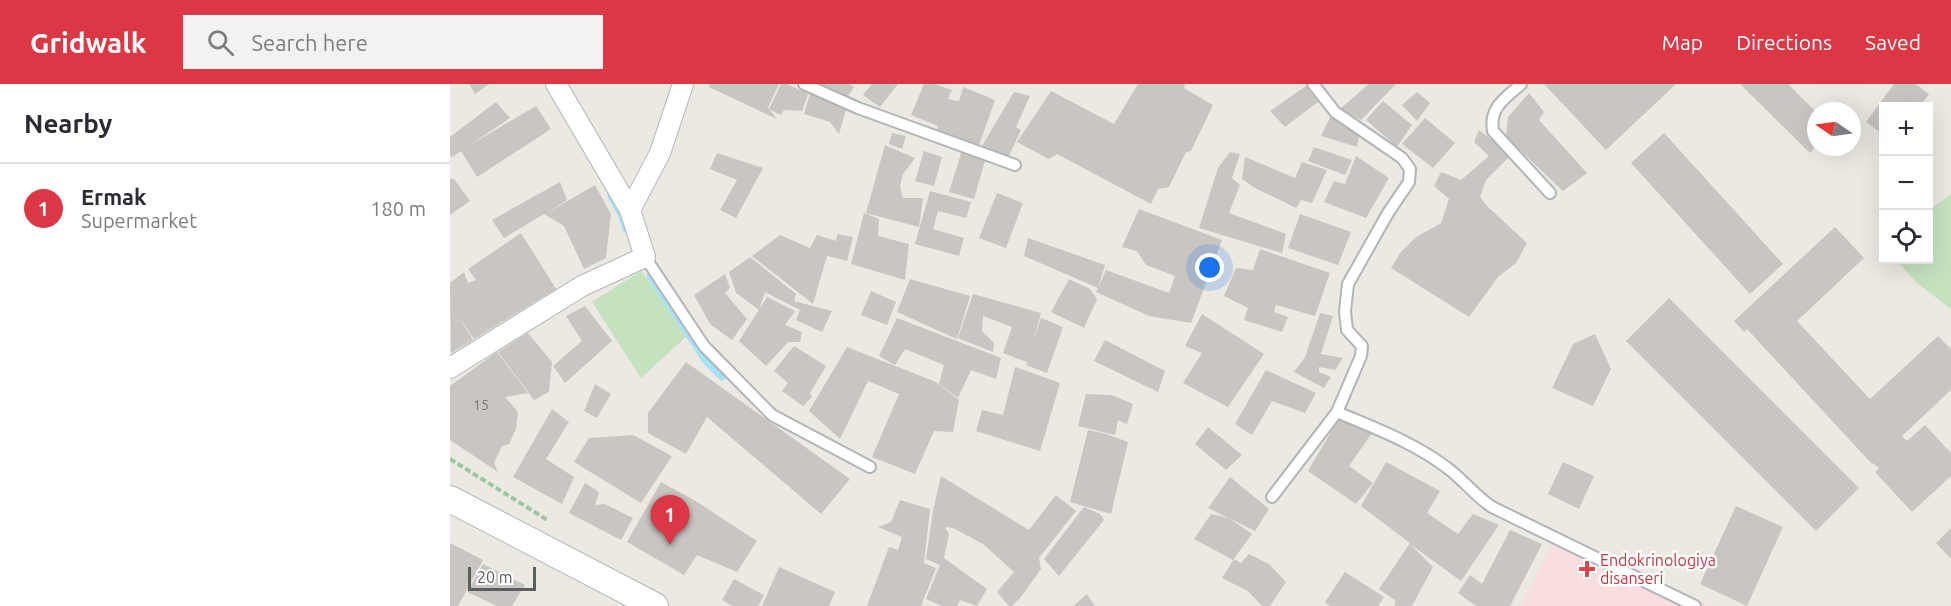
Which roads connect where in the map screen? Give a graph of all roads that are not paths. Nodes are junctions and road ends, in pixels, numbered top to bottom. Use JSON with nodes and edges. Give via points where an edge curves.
{"nodes":[{"id":1,"x":556,"y":84,"type":"edge"},
{"id":2,"x":683,"y":84,"type":"edge"},
{"id":3,"x":804,"y":84,"type":"edge"},
{"id":4,"x":1313,"y":84,"type":"edge"},
{"id":5,"x":1521,"y":84,"type":"edge"},
{"id":6,"x":1015,"y":165,"type":"dead end"},
{"id":7,"x":1550,"y":193,"type":"dead end"},
{"id":8,"x":630,"y":210,"type":"junction"},
{"id":9,"x":645,"y":257,"type":"junction"},
{"id":10,"x":450,"y":368,"type":"edge"},
{"id":11,"x":1337,"y":412,"type":"junction"},
{"id":12,"x":870,"y":467,"type":"dead end"},
{"id":13,"x":1272,"y":496,"type":"dead end"},
{"id":14,"x":450,"y":499,"type":"edge"},
{"id":15,"x":655,"y":606,"type":"edge"},
{"id":16,"x":1695,"y":606,"type":"edge"}],
"edges":[{"from":1,"to":8,"type":"street"},
{"from":2,"to":8,"type":"street","via":[[660,153]]},
{"from":3,"to":6,"type":"lane","via":[[858,108]]},
{"from":4,"to":11,"type":"lane","via":[[1335,112],[1402,158],[1410,170],[1409,182],[1348,284],[1347,330],[1362,346]]},
{"from":5,"to":7,"type":"lane","via":[[1497,106],[1491,119],[1493,131]]},
{"from":8,"to":9,"type":"street"},
{"from":9,"to":10,"type":"street","via":[[582,286]]},
{"from":9,"to":12,"type":"lane","via":[[704,346],[772,415]]},
{"from":11,"to":13,"type":"lane"},
{"from":11,"to":16,"type":"lane","via":[[1408,443],[1448,468],[1492,507]]},
{"from":14,"to":15,"type":"street"}]}
